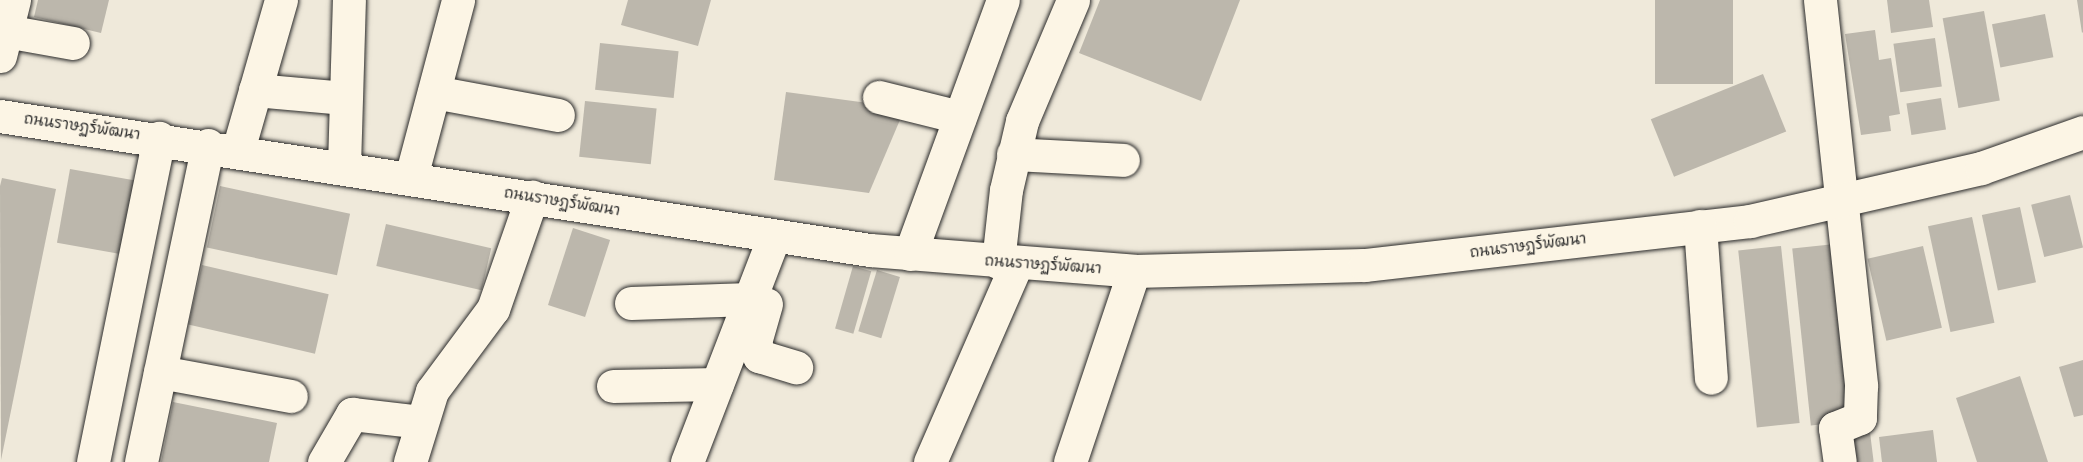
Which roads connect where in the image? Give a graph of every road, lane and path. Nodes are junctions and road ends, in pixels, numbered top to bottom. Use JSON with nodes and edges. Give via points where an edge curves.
{"nodes":[{"id":1,"x":281,"y":0,"type":"edge"},
{"id":2,"x":349,"y":0,"type":"edge"},
{"id":3,"x":458,"y":0,"type":"edge"},
{"id":4,"x":1003,"y":0,"type":"edge"},
{"id":5,"x":1073,"y":0,"type":"edge"},
{"id":6,"x":1820,"y":0,"type":"edge"},
{"id":7,"x":5,"y":29,"type":"edge"},
{"id":8,"x":73,"y":43,"type":"dead end"},
{"id":9,"x":255,"y":90,"type":"junction"},
{"id":10,"x":434,"y":92,"type":"junction"},
{"id":11,"x":879,"y":97,"type":"dead end"},
{"id":12,"x":345,"y":98,"type":"junction"},
{"id":13,"x":558,"y":115,"type":"dead end"},
{"id":14,"x":0,"y":116,"type":"edge"},
{"id":15,"x":960,"y":117,"type":"junction"},
{"id":16,"x":2083,"y":132,"type":"edge"},
{"id":17,"x":159,"y":138,"type":"junction"},
{"id":18,"x":223,"y":148,"type":"junction"},
{"id":19,"x":1013,"y":154,"type":"junction"},
{"id":20,"x":1124,"y":160,"type":"dead end"},
{"id":21,"x":344,"y":166,"type":"junction"},
{"id":22,"x":411,"y":177,"type":"junction"},
{"id":23,"x":532,"y":197,"type":"junction"},
{"id":24,"x":1842,"y":200,"type":"junction"},
{"id":25,"x":1700,"y":226,"type":"junction"},
{"id":26,"x":780,"y":237,"type":"junction"},
{"id":27,"x":910,"y":254,"type":"junction"},
{"id":28,"x":1008,"y":263,"type":"junction"},
{"id":29,"x":1134,"y":271,"type":"junction"},
{"id":30,"x":750,"y":299,"type":"junction"},
{"id":31,"x":631,"y":303,"type":"dead end"},
{"id":32,"x":796,"y":367,"type":"dead end"},
{"id":33,"x":160,"y":372,"type":"junction"},
{"id":34,"x":1711,"y":378,"type":"dead end"},
{"id":35,"x":717,"y":384,"type":"junction"},
{"id":36,"x":613,"y":386,"type":"dead end"},
{"id":37,"x":291,"y":396,"type":"dead end"},
{"id":38,"x":421,"y":422,"type":"junction"},
{"id":39,"x":93,"y":462,"type":"edge"},
{"id":40,"x":141,"y":462,"type":"edge"},
{"id":41,"x":324,"y":462,"type":"edge"},
{"id":42,"x":410,"y":462,"type":"edge"},
{"id":43,"x":687,"y":462,"type":"edge"},
{"id":44,"x":930,"y":462,"type":"edge"},
{"id":45,"x":1070,"y":462,"type":"edge"},
{"id":46,"x":1840,"y":462,"type":"edge"}],
"edges":[{"from":1,"to":9,"type":"street"},
{"from":2,"to":12,"type":"street"},
{"from":3,"to":10,"type":"street"},
{"from":4,"to":15,"type":"street"},
{"from":5,"to":19,"type":"street","via":[[1032,94]]},
{"from":6,"to":24,"type":"street"},
{"from":7,"to":8,"type":"street"},
{"from":9,"to":12,"type":"street"},
{"from":9,"to":18,"type":"street"},
{"from":10,"to":13,"type":"street"},
{"from":10,"to":22,"type":"street"},
{"from":11,"to":15,"type":"street"},
{"from":12,"to":21,"type":"street"},
{"from":14,"to":17,"type":"street","name":"ถนนราษฏร์พัฒนา"},
{"from":15,"to":27,"type":"street"},
{"from":16,"to":24,"type":"street","name":"ถนนราษฏร์พัฒนา","via":[[1981,168]]},
{"from":17,"to":18,"type":"street","name":"ถนนราษฏร์พัฒนา"},
{"from":17,"to":39,"type":"street"},
{"from":18,"to":21,"type":"street","name":"ถนนราษฏร์พัฒนา"},
{"from":18,"to":33,"type":"street"},
{"from":19,"to":20,"type":"street"},
{"from":19,"to":28,"type":"street"},
{"from":21,"to":22,"type":"street","name":"ถนนราษฏร์พัฒนา"},
{"from":22,"to":23,"type":"street","name":"ถนนราษฏร์พัฒนา"},
{"from":23,"to":26,"type":"street","name":"ถนนราษฏร์พัฒนา"},
{"from":23,"to":38,"type":"street","via":[[493,309],[432,391]]},
{"from":24,"to":25,"type":"street","name":"ถนนราษฏร์พัฒนา"},
{"from":24,"to":46,"type":"street","via":[[1861,411],[1856,422],[1835,428]]},
{"from":25,"to":29,"type":"street","name":"ถนนราษฏร์พัฒนา","via":[[1365,265]]},
{"from":25,"to":34,"type":"street"},
{"from":26,"to":27,"type":"street","name":"ถนนราษฏร์พัฒนา"},
{"from":26,"to":30,"type":"street"},
{"from":26,"to":32,"type":"street","via":[[755,342],[759,357]]},
{"from":27,"to":28,"type":"street","name":"ถนนราษฏร์พัฒนา"},
{"from":28,"to":29,"type":"street","name":"ถนนราษฏร์พัฒนา"},
{"from":28,"to":44,"type":"street"},
{"from":29,"to":45,"type":"street"},
{"from":30,"to":31,"type":"street"},
{"from":30,"to":35,"type":"street"},
{"from":33,"to":37,"type":"street"},
{"from":33,"to":40,"type":"street"},
{"from":35,"to":36,"type":"street"},
{"from":35,"to":43,"type":"street"},
{"from":38,"to":41,"type":"street","via":[[352,414],[342,423]]},
{"from":38,"to":42,"type":"street"}]}
